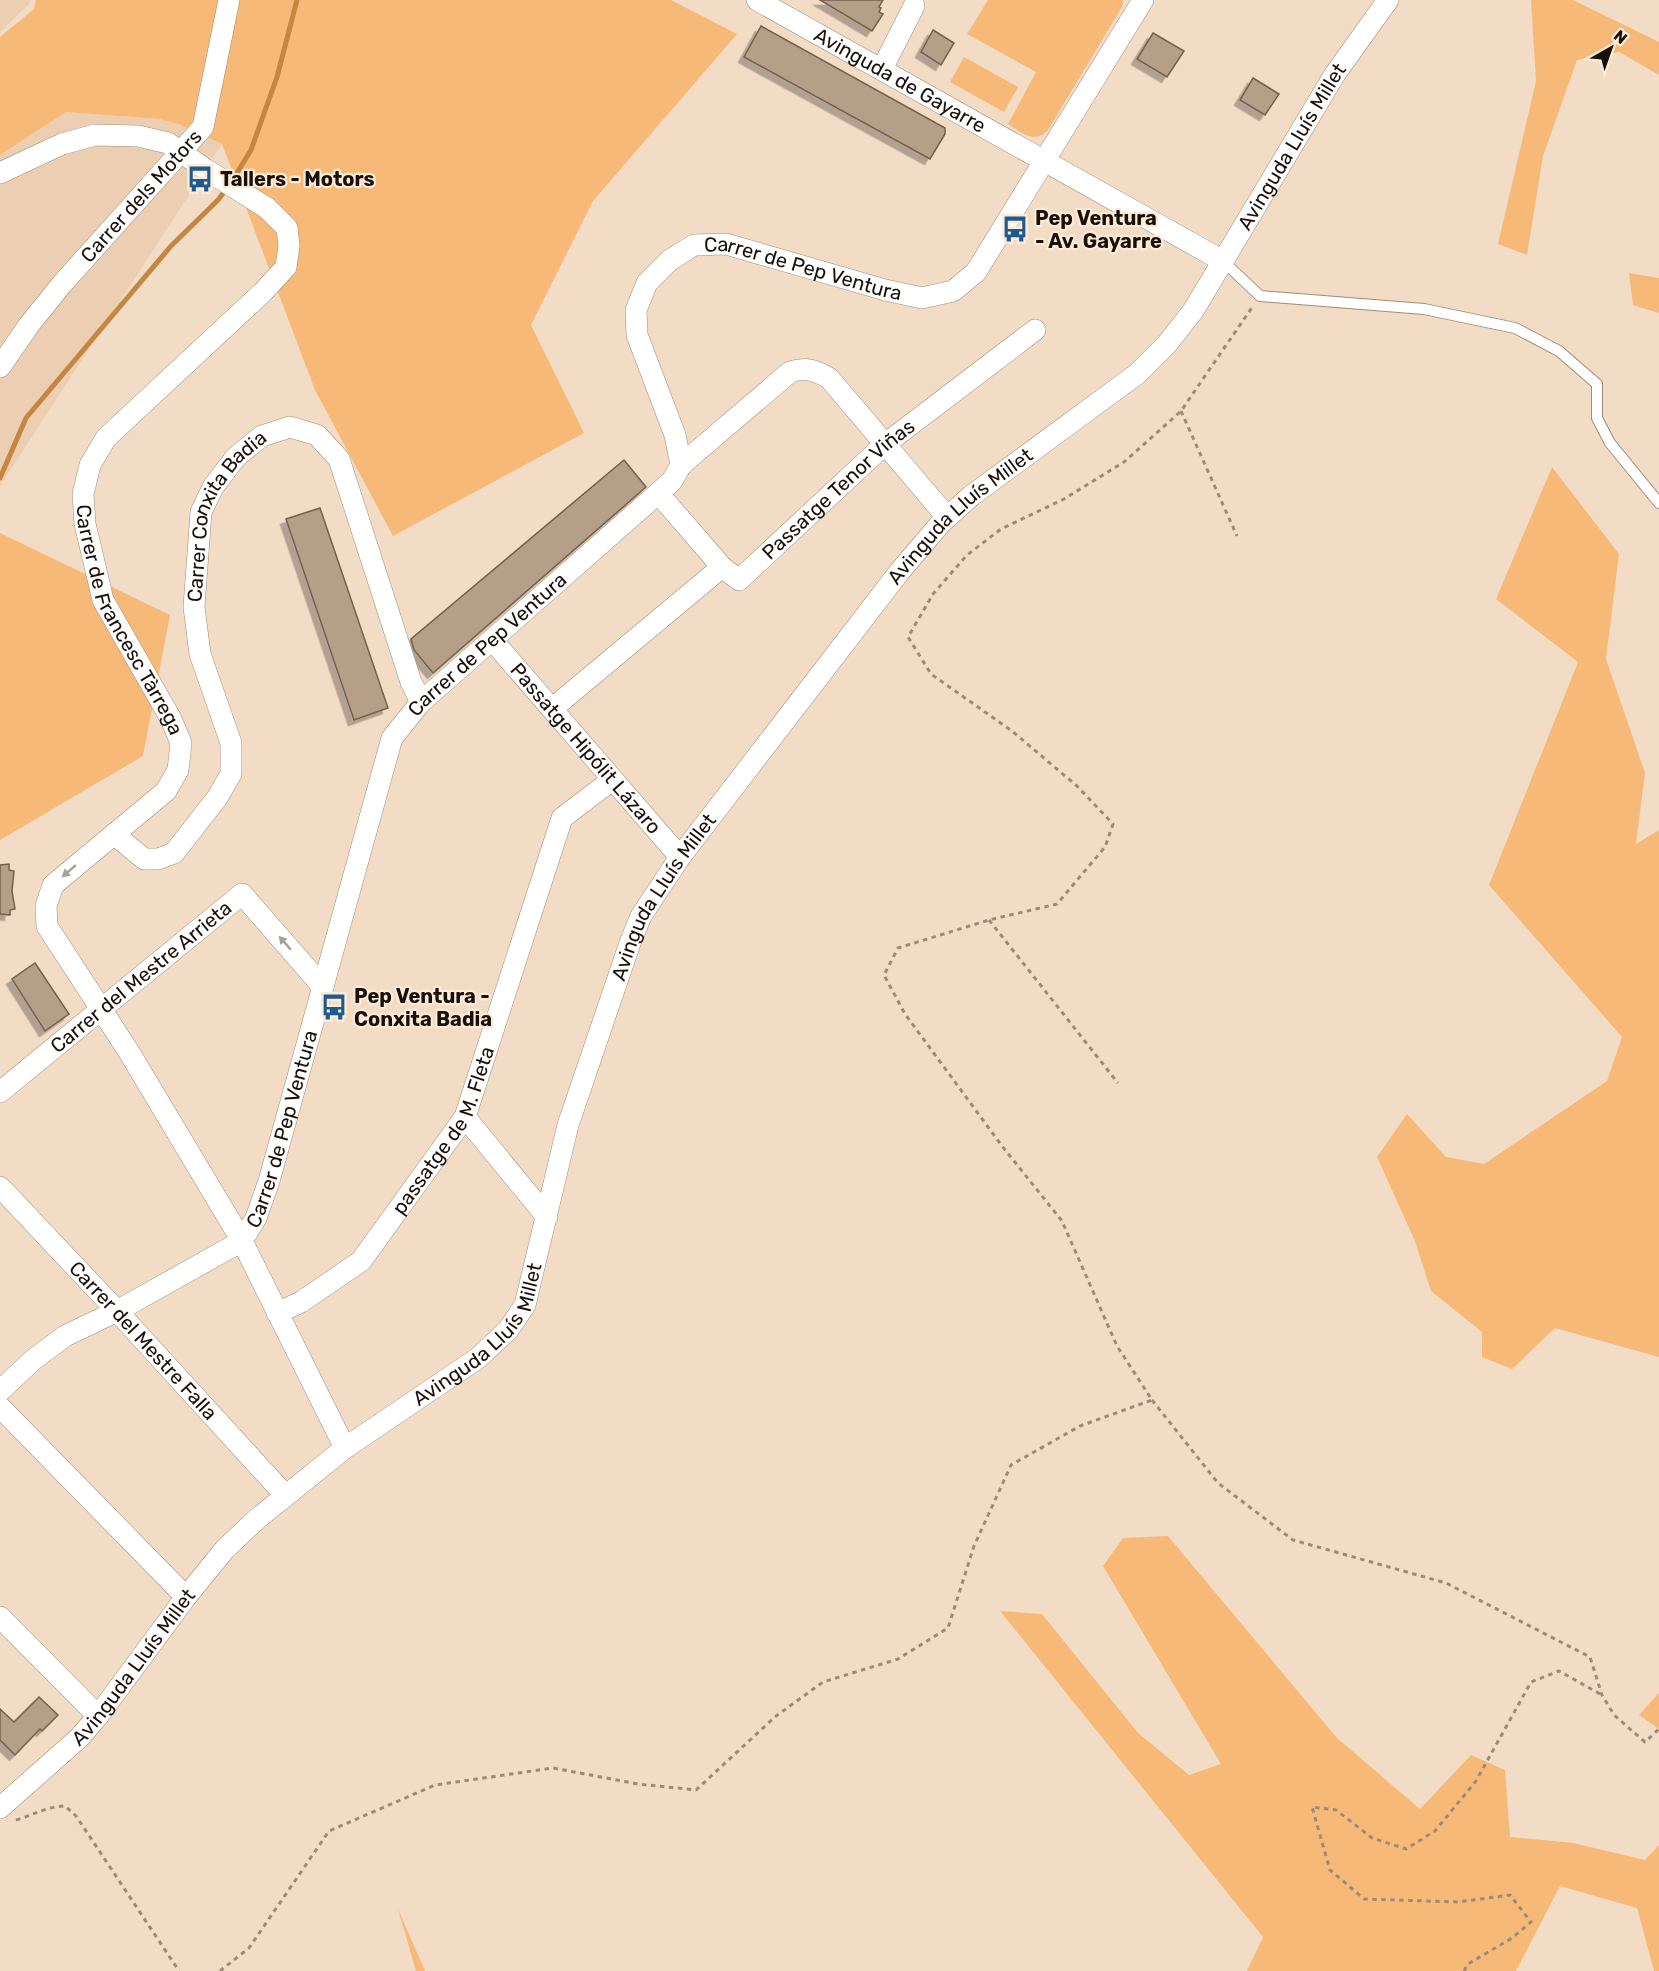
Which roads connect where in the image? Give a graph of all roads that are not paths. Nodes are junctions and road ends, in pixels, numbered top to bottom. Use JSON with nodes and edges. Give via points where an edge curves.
{"nodes":[{"id":1,"x":229,"y":0,"type":"edge"},
{"id":2,"x":757,"y":0,"type":"edge"},
{"id":3,"x":1143,"y":0,"type":"edge"},
{"id":4,"x":1388,"y":0,"type":"edge"},
{"id":5,"x":914,"y":6,"type":"dead end"},
{"id":6,"x":882,"y":69,"type":"junction"},
{"id":7,"x":181,"y":153,"type":"junction"},
{"id":8,"x":1044,"y":160,"type":"junction"},
{"id":9,"x":0,"y":173,"type":"edge"},
{"id":10,"x":1223,"y":261,"type":"junction"},
{"id":11,"x":1035,"y":330,"type":"dead end"},
{"id":12,"x":0,"y":367,"type":"edge"},
{"id":13,"x":884,"y":445,"type":"junction"},
{"id":14,"x":681,"y":465,"type":"junction"},
{"id":15,"x":658,"y":493,"type":"junction"},
{"id":16,"x":1659,"y":503,"type":"edge"},
{"id":17,"x":947,"y":518,"type":"junction"},
{"id":18,"x":722,"y":567,"type":"junction"},
{"id":19,"x":493,"y":640,"type":"junction"},
{"id":20,"x":422,"y":702,"type":"junction"},
{"id":21,"x":553,"y":708,"type":"junction"},
{"id":22,"x":612,"y":780,"type":"junction"},
{"id":23,"x":114,"y":834,"type":"junction"},
{"id":24,"x":680,"y":857,"type":"junction"},
{"id":25,"x":323,"y":987,"type":"junction"},
{"id":26,"x":101,"y":1009,"type":"junction"},
{"id":27,"x":0,"y":1092,"type":"edge"},
{"id":28,"x":465,"y":1117,"type":"junction"},
{"id":29,"x":0,"y":1186,"type":"edge"},
{"id":30,"x":547,"y":1217,"type":"junction"},
{"id":31,"x":242,"y":1241,"type":"junction"},
{"id":32,"x":117,"y":1311,"type":"junction"},
{"id":33,"x":278,"y":1313,"type":"junction"},
{"id":34,"x":0,"y":1390,"type":"edge"},
{"id":35,"x":0,"y":1407,"type":"edge"},
{"id":36,"x":345,"y":1448,"type":"junction"},
{"id":37,"x":285,"y":1495,"type":"junction"},
{"id":38,"x":186,"y":1597,"type":"junction"},
{"id":39,"x":0,"y":1617,"type":"edge"},
{"id":40,"x":98,"y":1716,"type":"junction"},
{"id":41,"x":6,"y":1814,"type":"edge"}],
"edges":[{"from":1,"to":7,"type":"street","name":"Carrer dels Motors","via":[[203,128]]},
{"from":2,"to":6,"type":"street","name":"Avinguda de Gayarre"},
{"from":3,"to":8,"type":"street","name":"Carrer de Pep Ventura"},
{"from":4,"to":10,"type":"street","name":"Avinguda Lluís Millet","via":[[1335,74]]},
{"from":5,"to":6,"type":"street"},
{"from":6,"to":8,"type":"street","name":"Avinguda de Gayarre"},
{"from":7,"to":9,"type":"street","name":"Carrer de Francesc Tàrrega","via":[[168,143],[138,136],[95,135],[62,144]]},
{"from":7,"to":12,"type":"street","name":"Carrer dels Motors","via":[[62,284]]},
{"from":7,"to":23,"type":"street","name":"Carrer de Francesc Tàrrega","via":[[267,208],[287,228],[289,246],[286,267],[106,438],[90,465],[83,494],[85,524],[103,600],[181,743],[178,770],[166,791]]},
{"from":8,"to":10,"type":"street"},
{"from":8,"to":14,"type":"street","name":"Carrer de Pep Ventura","via":[[976,272],[952,291],[922,298],[726,244],[694,245],[669,260],[647,283],[636,318],[637,335],[675,435]]},
{"from":10,"to":16,"type":"lane","via":[[1260,296],[1424,309],[1515,328],[1559,351],[1597,384],[1597,418],[1610,443]]},
{"from":10,"to":17,"type":"street","name":"Avinguda Lluís Millet","via":[[1193,311],[1137,374],[971,496]]},
{"from":11,"to":13,"type":"street","name":"Passatge Tenor Viñas"},
{"from":13,"to":14,"type":"street","via":[[829,378],[803,368],[790,372]]},
{"from":13,"to":17,"type":"street"},
{"from":13,"to":18,"type":"street","name":"Passatge Tenor Viñas","via":[[739,580]]},
{"from":14,"to":15,"type":"street","name":"Carrer de Pep Ventura","via":[[672,481]]},
{"from":15,"to":18,"type":"street"},
{"from":15,"to":19,"type":"street","name":"Carrer de Pep Ventura"},
{"from":17,"to":24,"type":"street","name":"Avinguda Lluís Millet","via":[[900,571]]},
{"from":18,"to":21,"type":"street"},
{"from":19,"to":20,"type":"street","name":"Carrer de Pep Ventura"},
{"from":19,"to":21,"type":"street","name":"Passatge Hipólit Lázaro"},
{"from":20,"to":23,"type":"street","name":"Carrer Conxita Badia","via":[[411,682],[339,459],[317,435],[290,427],[262,436],[236,457],[213,487],[201,512],[194,607],[200,654],[231,743],[231,774],[174,853],[144,859]]},
{"from":20,"to":25,"type":"street","name":"Carrer de Pep Ventura","via":[[392,738]]},
{"from":21,"to":22,"type":"street","name":"Passatge Hipólit Lázaro"},
{"from":22,"to":24,"type":"street","name":"Passatge Hipólit Lázaro"},
{"from":22,"to":28,"type":"street","name":"passatge de M. Fleta","via":[[562,818]]},
{"from":23,"to":26,"type":"street","name":"Carrer de Francesc Tàrrega","one_way":true,"via":[[53,885],[46,906],[47,926]]},
{"from":24,"to":30,"type":"street","name":"Avinguda Lluís Millet","via":[[641,916],[630,943],[568,1125]]},
{"from":25,"to":26,"type":"street","name":"Carrer del Mestre Arrieta","one_way":true,"via":[[242,894]]},
{"from":25,"to":31,"type":"street","name":"Carrer de Pep Ventura","via":[[268,1181],[256,1218]]},
{"from":26,"to":27,"type":"street","name":"Carrer del Mestre Arrieta"},
{"from":26,"to":31,"type":"street","name":"Carrer de Francesc Tàrrega"},
{"from":28,"to":30,"type":"street"},
{"from":28,"to":33,"type":"street","name":"passatge de M. Fleta","via":[[361,1261]]},
{"from":29,"to":32,"type":"street","name":"Carrer del Mestre Falla"},
{"from":30,"to":36,"type":"street","name":"Avinguda Lluís Millet","via":[[525,1305],[508,1330],[478,1358]]},
{"from":31,"to":32,"type":"street","name":"Carrer de Pep Ventura"},
{"from":31,"to":33,"type":"street","name":"Carrer de Francesc Tàrrega"},
{"from":32,"to":34,"type":"street","name":"Carrer de Pep Ventura","via":[[65,1336]]},
{"from":32,"to":37,"type":"street","name":"Carrer del Mestre Falla"},
{"from":33,"to":36,"type":"street","name":"Carrer de Francesc Tàrrega"},
{"from":35,"to":38,"type":"street"},
{"from":36,"to":37,"type":"street","name":"Avinguda Lluís Millet"},
{"from":37,"to":38,"type":"street","name":"Avinguda Lluís Millet","via":[[225,1549]]},
{"from":38,"to":40,"type":"street","name":"Avinguda Lluís Millet"},
{"from":39,"to":40,"type":"street"},
{"from":40,"to":41,"type":"street","name":"Avinguda Lluís Millet"}]}
